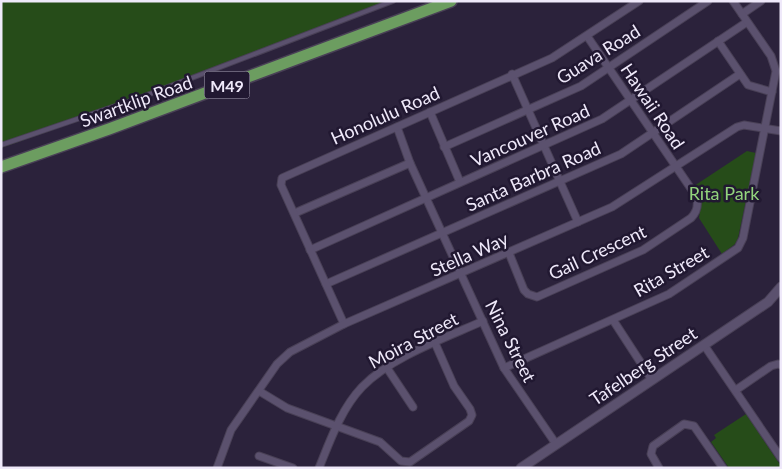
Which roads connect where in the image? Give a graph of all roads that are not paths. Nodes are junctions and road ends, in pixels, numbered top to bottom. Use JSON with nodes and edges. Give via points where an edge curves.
{"nodes":[{"id":1,"x":393,"y":1,"type":"edge"},
{"id":2,"x":451,"y":1,"type":"edge"},
{"id":3,"x":639,"y":1,"type":"edge"},
{"id":4,"x":708,"y":1,"type":"edge"},
{"id":5,"x":733,"y":1,"type":"edge"},
{"id":6,"x":761,"y":1,"type":"edge"},
{"id":7,"x":742,"y":14,"type":"junction"},
{"id":8,"x":747,"y":22,"type":"junction"},
{"id":9,"x":587,"y":36,"type":"junction"},
{"id":10,"x":718,"y":41,"type":"junction"},
{"id":11,"x":777,"y":62,"type":"edge"},
{"id":12,"x":609,"y":67,"type":"junction"},
{"id":13,"x":512,"y":74,"type":"junction"},
{"id":14,"x":740,"y":74,"type":"junction"},
{"id":15,"x":772,"y":92,"type":"junction"},
{"id":16,"x":631,"y":99,"type":"junction"},
{"id":17,"x":528,"y":110,"type":"junction"},
{"id":18,"x":430,"y":112,"type":"junction"},
{"id":19,"x":396,"y":127,"type":"junction"},
{"id":20,"x":765,"y":128,"type":"junction"},
{"id":21,"x":781,"y":131,"type":"edge"},
{"id":22,"x":654,"y":133,"type":"junction"},
{"id":23,"x":1,"y":145,"type":"edge"},
{"id":24,"x":543,"y":145,"type":"junction"},
{"id":25,"x":444,"y":147,"type":"junction"},
{"id":26,"x":410,"y":163,"type":"junction"},
{"id":27,"x":1,"y":167,"type":"edge"},
{"id":28,"x":676,"y":168,"type":"junction"},
{"id":29,"x":559,"y":181,"type":"junction"},
{"id":30,"x":460,"y":182,"type":"junction"},
{"id":31,"x":426,"y":198,"type":"junction"},
{"id":32,"x":295,"y":213,"type":"junction"},
{"id":33,"x":578,"y":222,"type":"junction"},
{"id":34,"x":442,"y":234,"type":"junction"},
{"id":35,"x":310,"y":250,"type":"junction"},
{"id":36,"x":509,"y":253,"type":"junction"},
{"id":37,"x":461,"y":274,"type":"junction"},
{"id":38,"x":326,"y":284,"type":"junction"},
{"id":39,"x":781,"y":287,"type":"edge"},
{"id":40,"x":612,"y":320,"type":"junction"},
{"id":41,"x":483,"y":321,"type":"junction"},
{"id":42,"x":344,"y":324,"type":"junction"},
{"id":43,"x":435,"y":343,"type":"junction"},
{"id":44,"x":704,"y":345,"type":"junction"},
{"id":45,"x":781,"y":366,"type":"edge"},
{"id":46,"x":387,"y":368,"type":"junction"},
{"id":47,"x":504,"y":368,"type":"junction"},
{"id":48,"x":652,"y":380,"type":"junction"},
{"id":49,"x":736,"y":390,"type":"junction"},
{"id":50,"x":258,"y":391,"type":"junction"},
{"id":51,"x":413,"y":407,"type":"dead end"},
{"id":52,"x":336,"y":427,"type":"junction"},
{"id":53,"x":556,"y":444,"type":"junction"},
{"id":54,"x":259,"y":456,"type":"dead end"},
{"id":55,"x":781,"y":458,"type":"edge"},
{"id":56,"x":216,"y":468,"type":"edge"},
{"id":57,"x":294,"y":468,"type":"edge"},
{"id":58,"x":319,"y":468,"type":"edge"},
{"id":59,"x":521,"y":468,"type":"edge"},
{"id":60,"x":659,"y":468,"type":"edge"},
{"id":61,"x":723,"y":468,"type":"edge"}],
"edges":[{"from":1,"to":23,"type":"lane","via":[[142,97]]},
{"from":2,"to":27,"type":"main road","name":"Swartklip Road","number":"M49"},
{"from":3,"to":9,"type":"street","name":"Honolulu Road"},
{"from":4,"to":12,"type":"street","name":"Guava Road"},
{"from":5,"to":7,"type":"street"},
{"from":6,"to":7,"type":"street"},
{"from":7,"to":8,"type":"street"},
{"from":8,"to":10,"type":"street","name":"Vancouver Road"},
{"from":8,"to":11,"type":"street"},
{"from":9,"to":12,"type":"street","name":"Hawaii Road"},
{"from":9,"to":13,"type":"street","name":"Honolulu Road","via":[[558,55]]},
{"from":10,"to":14,"type":"street"},
{"from":10,"to":16,"type":"street","name":"Vancouver Road"},
{"from":11,"to":15,"type":"street"},
{"from":12,"to":16,"type":"street","name":"Hawaii Road"},
{"from":12,"to":17,"type":"street","name":"Guava Road","via":[[580,86]]},
{"from":13,"to":17,"type":"street"},
{"from":13,"to":18,"type":"street","name":"Honolulu Road"},
{"from":14,"to":15,"type":"street","via":[[750,86]]},
{"from":14,"to":22,"type":"street","name":"Santa Barbra Road"},
{"from":15,"to":20,"type":"street"},
{"from":16,"to":22,"type":"street","name":"Hawaii Road"},
{"from":16,"to":24,"type":"street","name":"Vancouver Road","via":[[602,120]]},
{"from":17,"to":24,"type":"street"},
{"from":17,"to":25,"type":"street","name":"Guava Road"},
{"from":18,"to":19,"type":"street","name":"Honolulu Road"},
{"from":18,"to":25,"type":"street"},
{"from":19,"to":26,"type":"street","name":"Nina Street"},
{"from":19,"to":32,"type":"street","name":"Honolulu Road","via":[[283,176],[281,183]]},
{"from":20,"to":21,"type":"street","name":"Stella Way"},
{"from":20,"to":28,"type":"street","name":"Stella Way","via":[[744,125],[735,128]]},
{"from":20,"to":40,"type":"street","name":"Rita Street","via":[[743,238],[738,248],[669,294]]},
{"from":22,"to":28,"type":"street","name":"Hawaii Road"},
{"from":22,"to":29,"type":"street","name":"Santa Barbra Road","via":[[621,154]]},
{"from":24,"to":29,"type":"street"},
{"from":24,"to":30,"type":"street","name":"Vancouver Road"},
{"from":25,"to":30,"type":"street"},
{"from":26,"to":31,"type":"street","name":"Nina Street"},
{"from":26,"to":32,"type":"street"},
{"from":28,"to":33,"type":"street","name":"Stella Way","via":[[619,203]]},
{"from":28,"to":36,"type":"street","name":"Gail Crescent","via":[[696,196],[696,212],[643,250],[537,296],[524,290]]},
{"from":29,"to":33,"type":"street"},
{"from":29,"to":34,"type":"street","name":"Santa Barbra Road"},
{"from":30,"to":31,"type":"street","name":"Vancouver Road"},
{"from":31,"to":34,"type":"street","name":"Nina Street"},
{"from":31,"to":35,"type":"street","name":"Vancouver Road"},
{"from":32,"to":35,"type":"street","name":"Honolulu Road"},
{"from":33,"to":36,"type":"street","name":"Stella Way"},
{"from":34,"to":37,"type":"street","name":"Nina Street"},
{"from":34,"to":38,"type":"street","name":"Santa Barbra Road"},
{"from":35,"to":38,"type":"street","name":"Honolulu Road"},
{"from":36,"to":37,"type":"street","name":"Stella Way"},
{"from":37,"to":41,"type":"street","name":"Nina Street"},
{"from":37,"to":42,"type":"street","name":"Stella Way"},
{"from":38,"to":42,"type":"street","name":"Honolulu Road"},
{"from":39,"to":44,"type":"street","name":"Tafelberg Street","via":[[768,302]]},
{"from":40,"to":47,"type":"street","name":"Rita Street"},
{"from":40,"to":48,"type":"street"},
{"from":41,"to":43,"type":"street","name":"Moira Street"},
{"from":41,"to":47,"type":"street","name":"Nina Street"},
{"from":42,"to":50,"type":"street","name":"Stella Way","via":[[282,358]]},
{"from":43,"to":46,"type":"street","name":"Moira Street"},
{"from":43,"to":52,"type":"street","via":[[454,386],[470,409],[469,421],[410,462],[401,461],[380,442]]},
{"from":44,"to":48,"type":"street","name":"Tafelberg Street"},
{"from":44,"to":49,"type":"street"},
{"from":45,"to":49,"type":"street","via":[[772,366]]},
{"from":46,"to":51,"type":"street"},
{"from":46,"to":52,"type":"street","name":"Moira Street","via":[[361,388]]},
{"from":47,"to":53,"type":"street","name":"Nina Street"},
{"from":48,"to":53,"type":"street","name":"Tafelberg Street"},
{"from":49,"to":55,"type":"street"},
{"from":50,"to":52,"type":"street","via":[[287,408]]},
{"from":50,"to":56,"type":"street","name":"Stella Way","via":[[228,435]]},
{"from":52,"to":58,"type":"street","name":"Moira Street"},
{"from":53,"to":59,"type":"street","name":"Tafelberg Street"},
{"from":54,"to":57,"type":"street"},
{"from":60,"to":61,"type":"street","via":[[651,454],[652,446],[684,424],[694,426]]}]}
